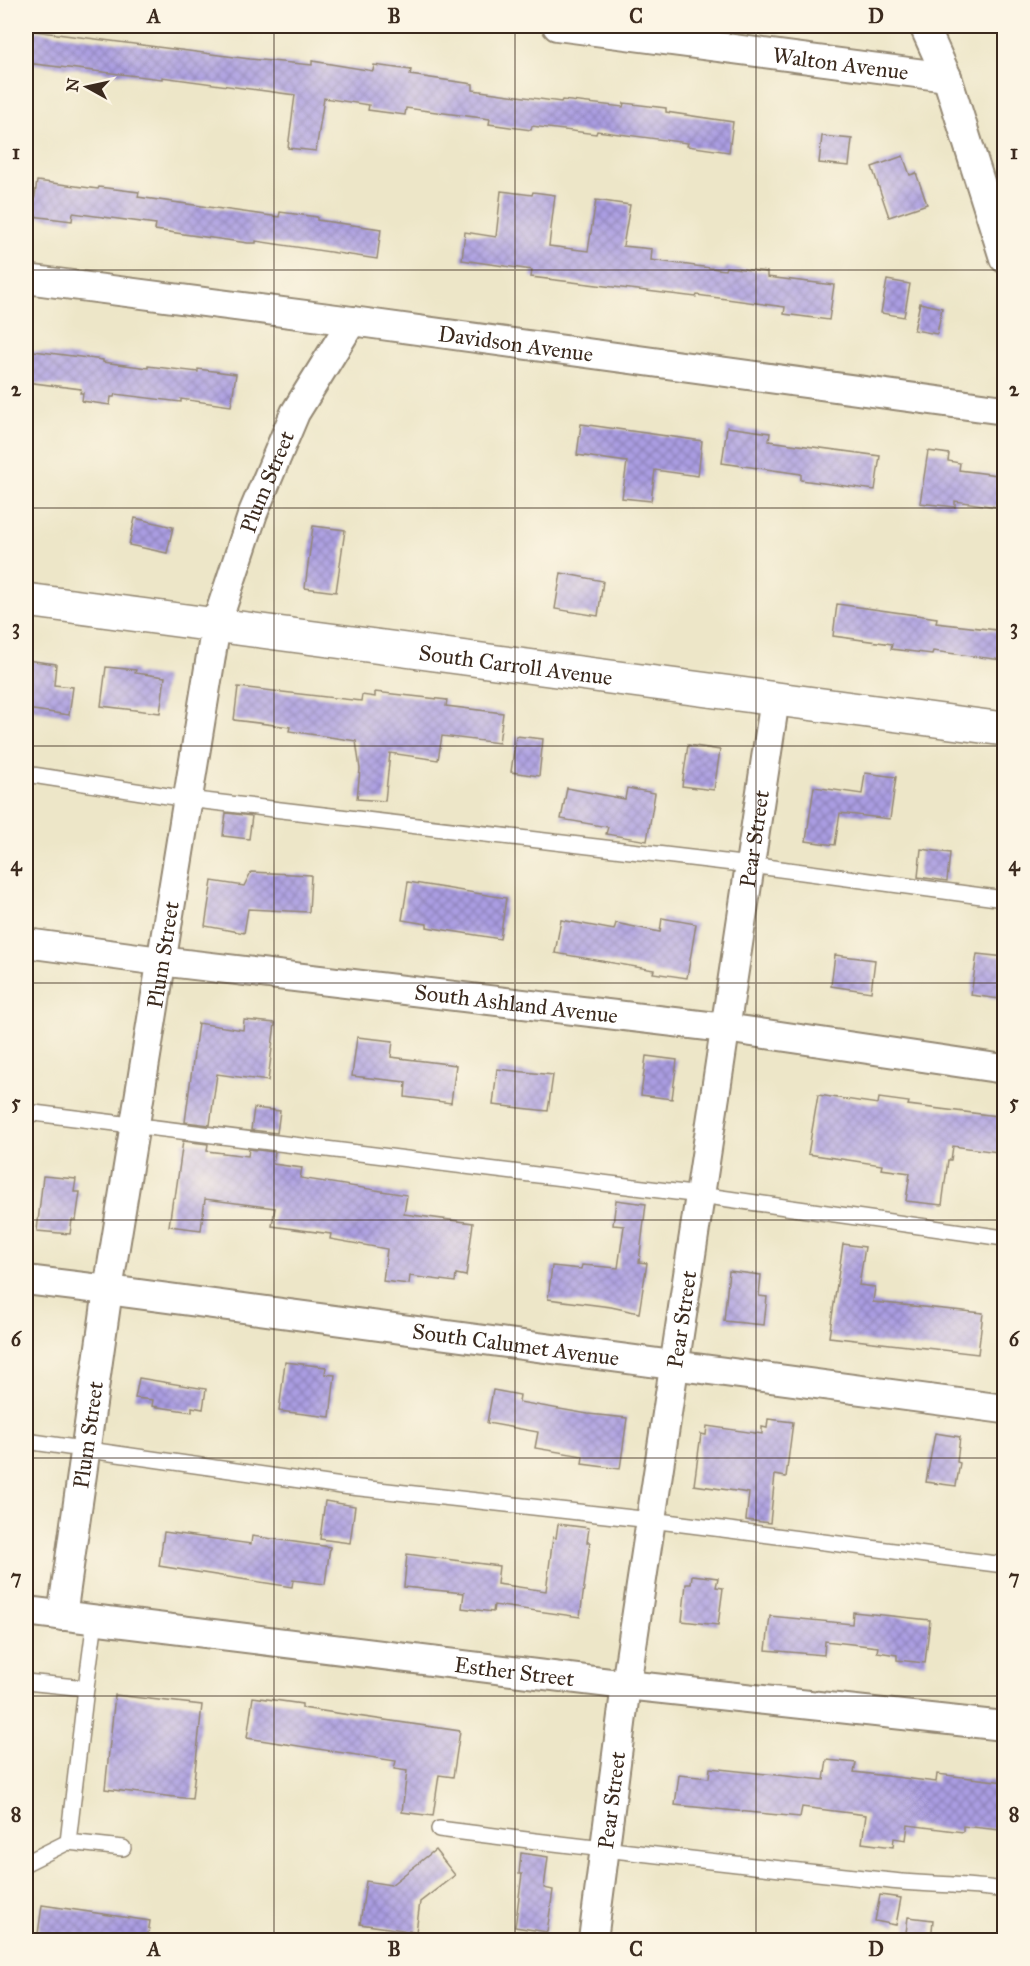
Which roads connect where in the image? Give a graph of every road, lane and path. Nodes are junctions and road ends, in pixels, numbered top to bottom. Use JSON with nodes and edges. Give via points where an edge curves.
{"nodes":[{"id":1,"x":557,"y":26,"type":"edge"},
{"id":2,"x":924,"y":26,"type":"edge"},
{"id":3,"x":947,"y":77,"type":"junction"},
{"id":4,"x":1005,"y":258,"type":"edge"},
{"id":5,"x":26,"y":279,"type":"edge"},
{"id":6,"x":352,"y":321,"type":"junction"},
{"id":7,"x":1005,"y":410,"type":"edge"},
{"id":8,"x":26,"y":600,"type":"edge"},
{"id":9,"x":216,"y":625,"type":"junction"},
{"id":10,"x":775,"y":699,"type":"junction"},
{"id":11,"x":1005,"y":729,"type":"edge"},
{"id":12,"x":26,"y":774,"type":"edge"},
{"id":13,"x":187,"y":799,"type":"junction"},
{"id":14,"x":750,"y":865,"type":"junction"},
{"id":15,"x":1005,"y":899,"type":"edge"},
{"id":16,"x":26,"y":943,"type":"edge"},
{"id":17,"x":160,"y":961,"type":"junction"},
{"id":18,"x":725,"y":1028,"type":"junction"},
{"id":19,"x":1005,"y":1069,"type":"edge"},
{"id":20,"x":26,"y":1112,"type":"edge"},
{"id":21,"x":134,"y":1126,"type":"junction"},
{"id":22,"x":700,"y":1195,"type":"junction"},
{"id":23,"x":1005,"y":1238,"type":"edge"},
{"id":24,"x":26,"y":1280,"type":"edge"},
{"id":25,"x":108,"y":1290,"type":"junction"},
{"id":26,"x":674,"y":1364,"type":"junction"},
{"id":27,"x":1005,"y":1409,"type":"edge"},
{"id":28,"x":26,"y":1442,"type":"edge"},
{"id":29,"x":86,"y":1449,"type":"junction"},
{"id":30,"x":651,"y":1520,"type":"junction"},
{"id":31,"x":1005,"y":1565,"type":"edge"},
{"id":32,"x":26,"y":1611,"type":"edge"},
{"id":33,"x":62,"y":1616,"type":"junction"},
{"id":34,"x":95,"y":1620,"type":"junction"},
{"id":35,"x":26,"y":1682,"type":"edge"},
{"id":36,"x":626,"y":1685,"type":"junction"},
{"id":37,"x":86,"y":1688,"type":"junction"},
{"id":38,"x":1005,"y":1726,"type":"edge"},
{"id":39,"x":439,"y":1829,"type":"dead end"},
{"id":40,"x":68,"y":1842,"type":"junction"},
{"id":41,"x":123,"y":1848,"type":"dead end"},
{"id":42,"x":605,"y":1851,"type":"junction"},
{"id":43,"x":26,"y":1863,"type":"edge"},
{"id":44,"x":1005,"y":1890,"type":"edge"},
{"id":45,"x":593,"y":1941,"type":"edge"}],
"edges":[{"from":1,"to":3,"type":"street","name":"Walton Avenue"},
{"from":2,"to":3,"type":"street"},
{"from":3,"to":4,"type":"street"},
{"from":5,"to":6,"type":"street","name":"Davidson Avenue"},
{"from":6,"to":7,"type":"street","name":"Davidson Avenue"},
{"from":6,"to":9,"type":"street","name":"Plum Street","via":[[295,413],[253,513]]},
{"from":8,"to":9,"type":"street","name":"South Carroll Avenue"},
{"from":9,"to":10,"type":"street","name":"South Carroll Avenue"},
{"from":9,"to":13,"type":"street","name":"Plum Street"},
{"from":10,"to":11,"type":"street","name":"South Carroll Avenue"},
{"from":10,"to":14,"type":"street","name":"Pear Street"},
{"from":12,"to":13,"type":"lane"},
{"from":13,"to":14,"type":"lane"},
{"from":13,"to":17,"type":"street","name":"Plum Street"},
{"from":14,"to":15,"type":"lane"},
{"from":14,"to":18,"type":"street","name":"Pear Street"},
{"from":16,"to":17,"type":"street","name":"South Ashland Avenue"},
{"from":17,"to":18,"type":"street","name":"South Ashland Avenue"},
{"from":17,"to":21,"type":"street","name":"Plum Street"},
{"from":18,"to":19,"type":"street","name":"South Ashland Avenue"},
{"from":18,"to":22,"type":"street","name":"Pear Street"},
{"from":20,"to":21,"type":"lane"},
{"from":21,"to":22,"type":"lane"},
{"from":21,"to":25,"type":"street","name":"Plum Street"},
{"from":22,"to":23,"type":"lane"},
{"from":22,"to":26,"type":"street","name":"Pear Street"},
{"from":24,"to":25,"type":"street","name":"South Calumet Avenue"},
{"from":25,"to":26,"type":"street","name":"South Calumet Avenue"},
{"from":25,"to":29,"type":"street","name":"Plum Street"},
{"from":26,"to":27,"type":"street","name":"South Calumet Avenue"},
{"from":26,"to":30,"type":"street","name":"Pear Street"},
{"from":28,"to":29,"type":"lane"},
{"from":29,"to":30,"type":"lane","via":[[342,1486]]},
{"from":29,"to":33,"type":"street","name":"Plum Street"},
{"from":30,"to":31,"type":"lane"},
{"from":30,"to":36,"type":"street","name":"Pear Street"},
{"from":32,"to":33,"type":"street","name":"Esther Street"},
{"from":33,"to":34,"type":"street","name":"Esther Street"},
{"from":34,"to":36,"type":"street","name":"Esther Street"},
{"from":34,"to":37,"type":"lane"},
{"from":35,"to":37,"type":"lane"},
{"from":36,"to":38,"type":"street","name":"Esther Street"},
{"from":36,"to":42,"type":"street","name":"Pear Street"},
{"from":37,"to":40,"type":"lane"},
{"from":39,"to":42,"type":"lane"},
{"from":40,"to":41,"type":"lane"},
{"from":40,"to":43,"type":"lane"},
{"from":42,"to":44,"type":"lane"},
{"from":42,"to":45,"type":"street","name":"Pear Street"}]}
